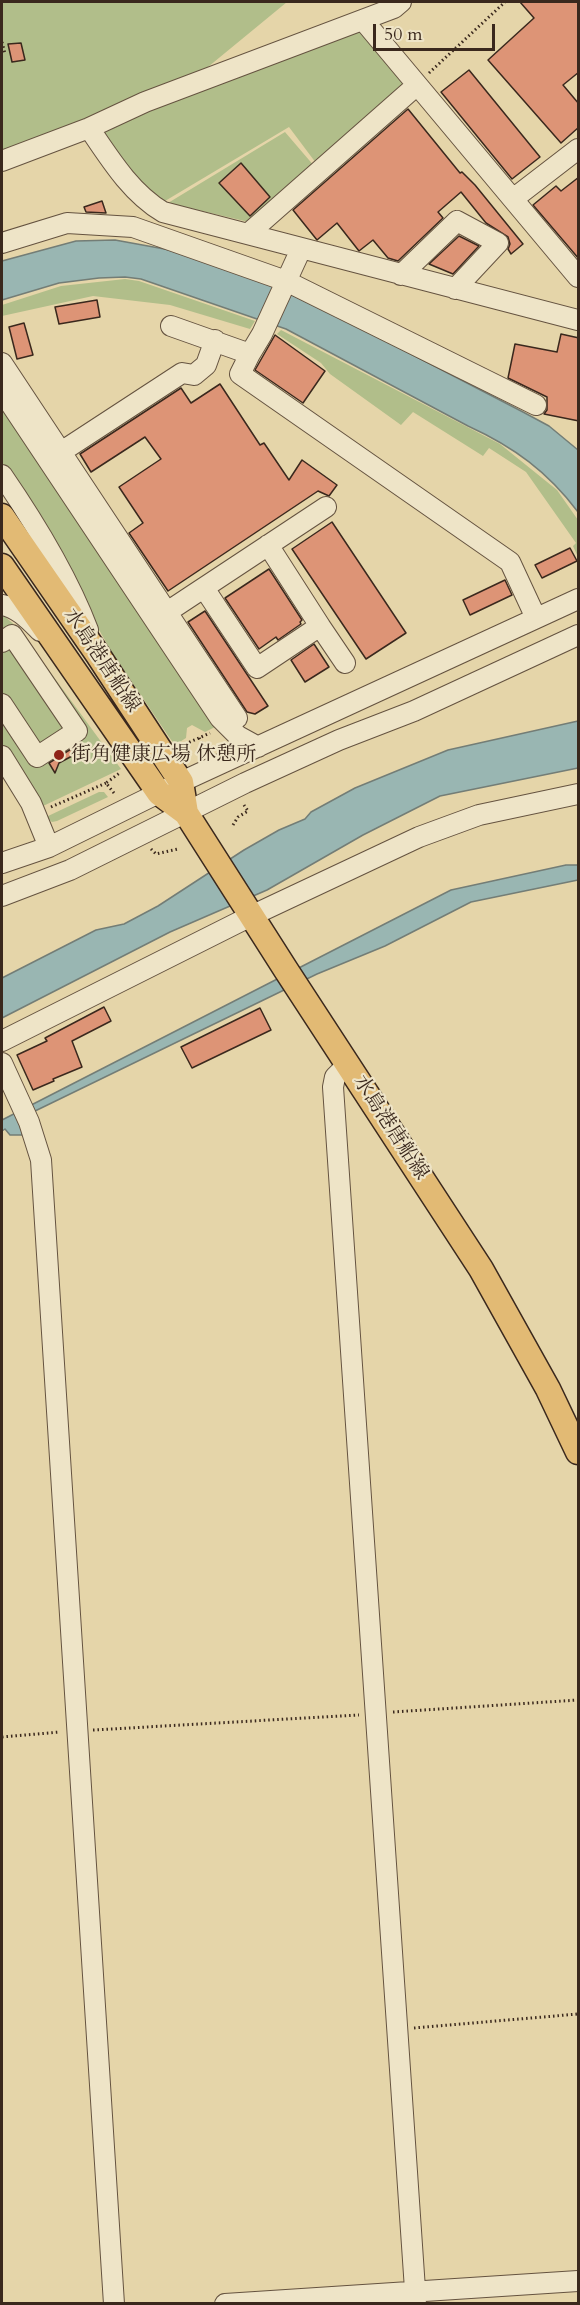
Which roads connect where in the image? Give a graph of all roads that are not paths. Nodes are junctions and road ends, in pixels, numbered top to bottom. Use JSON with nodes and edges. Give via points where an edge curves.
{"nodes":[{"id":1,"x":401,"y":2,"type":"edge"},
{"id":2,"x":363,"y":20,"type":"junction"},
{"id":3,"x":417,"y":85,"type":"junction"},
{"id":4,"x":88,"y":128,"type":"junction"},
{"id":5,"x":579,"y":149,"type":"edge"},
{"id":6,"x":2,"y":161,"type":"edge"},
{"id":7,"x":513,"y":200,"type":"junction"},
{"id":8,"x":249,"y":233,"type":"junction"},
{"id":9,"x":2,"y":243,"type":"edge"},
{"id":10,"x":301,"y":249,"type":"junction"},
{"id":11,"x":401,"y":275,"type":"junction"},
{"id":12,"x":579,"y":277,"type":"edge"},
{"id":13,"x":285,"y":283,"type":"junction"},
{"id":14,"x":455,"y":289,"type":"junction"},
{"id":15,"x":579,"y":320,"type":"edge"},
{"id":16,"x":171,"y":326,"type":"dead end"},
{"id":17,"x":215,"y":340,"type":"junction"},
{"id":18,"x":250,"y":354,"type":"junction"},
{"id":19,"x":2,"y":363,"type":"edge"},
{"id":20,"x":2,"y":391,"type":"edge"},
{"id":21,"x":536,"y":405,"type":"dead end"},
{"id":22,"x":61,"y":452,"type":"junction"},
{"id":23,"x":2,"y":476,"type":"edge"},
{"id":24,"x":326,"y":507,"type":"dead end"},
{"id":25,"x":2,"y":516,"type":"edge"},
{"id":26,"x":268,"y":545,"type":"junction"},
{"id":27,"x":2,"y":567,"type":"edge"},
{"id":28,"x":204,"y":588,"type":"junction"},
{"id":29,"x":579,"y":599,"type":"edge"},
{"id":30,"x":2,"y":606,"type":"edge"},
{"id":31,"x":160,"y":616,"type":"junction"},
{"id":32,"x":536,"y":618,"type":"junction"},
{"id":33,"x":320,"y":626,"type":"junction"},
{"id":34,"x":579,"y":635,"type":"edge"},
{"id":35,"x":2,"y":642,"type":"edge"},
{"id":36,"x":58,"y":647,"type":"junction"},
{"id":37,"x":98,"y":655,"type":"junction"},
{"id":38,"x":345,"y":663,"type":"dead end"},
{"id":39,"x":2,"y":704,"type":"edge"},
{"id":40,"x":237,"y":718,"type":"dead end"},
{"id":41,"x":258,"y":747,"type":"junction"},
{"id":42,"x":2,"y":756,"type":"edge"},
{"id":43,"x":2,"y":776,"type":"edge"},
{"id":44,"x":181,"y":782,"type":"junction"},
{"id":45,"x":159,"y":793,"type":"junction"},
{"id":46,"x":579,"y":794,"type":"edge"},
{"id":47,"x":186,"y":813,"type":"junction"},
{"id":48,"x":25,"y":819,"type":"dead end"},
{"id":49,"x":49,"y":847,"type":"junction"},
{"id":50,"x":2,"y":862,"type":"edge"},
{"id":51,"x":2,"y":896,"type":"edge"},
{"id":52,"x":248,"y":911,"type":"junction"},
{"id":53,"x":2,"y":1041,"type":"edge"},
{"id":54,"x":2,"y":1063,"type":"edge"},
{"id":55,"x":348,"y":1064,"type":"junction"},
{"id":56,"x":579,"y":1452,"type":"edge"},
{"id":57,"x":579,"y":2281,"type":"edge"},
{"id":58,"x":416,"y":2298,"type":"edge"},
{"id":59,"x":114,"y":2304,"type":"edge"},
{"id":60,"x":225,"y":2304,"type":"edge"}],
"edges":[{"from":1,"to":2,"type":"street"},
{"from":2,"to":3,"type":"street"},
{"from":2,"to":4,"type":"street","via":[[145,102]]},
{"from":3,"to":7,"type":"street"},
{"from":3,"to":8,"type":"street"},
{"from":4,"to":6,"type":"street"},
{"from":4,"to":8,"type":"street","via":[[127,181],[151,205],[163,212]]},
{"from":5,"to":7,"type":"street"},
{"from":7,"to":12,"type":"street"},
{"from":8,"to":10,"type":"street"},
{"from":9,"to":13,"type":"street","via":[[67,223],[133,227]]},
{"from":10,"to":11,"type":"street"},
{"from":10,"to":13,"type":"street"},
{"from":11,"to":14,"type":"street"},
{"from":11,"to":14,"type":"street","via":[[457,221],[498,243]]},
{"from":13,"to":18,"type":"street"},
{"from":13,"to":21,"type":"street"},
{"from":14,"to":15,"type":"street"},
{"from":16,"to":17,"type":"street"},
{"from":17,"to":18,"type":"street"},
{"from":17,"to":22,"type":"street","via":[[206,365],[194,375],[182,374]]},
{"from":18,"to":32,"type":"street","via":[[240,374],[510,562]]},
{"from":19,"to":22,"type":"street"},
{"from":20,"to":31,"type":"street"},
{"from":22,"to":31,"type":"street"},
{"from":23,"to":37,"type":"street","via":[[31,517],[69,587]]},
{"from":24,"to":26,"type":"street"},
{"from":25,"to":37,"type":"main road","name":"水島港唐船線"},
{"from":26,"to":28,"type":"street"},
{"from":26,"to":33,"type":"street"},
{"from":27,"to":36,"type":"main road","name":"水島港唐船線"},
{"from":28,"to":31,"type":"street"},
{"from":28,"to":33,"type":"street","via":[[257,668]]},
{"from":29,"to":32,"type":"street"},
{"from":30,"to":36,"type":"street","via":[[24,616]]},
{"from":31,"to":40,"type":"street"},
{"from":31,"to":41,"type":"street","via":[[165,633],[220,718],[238,736]]},
{"from":32,"to":41,"type":"street"},
{"from":33,"to":38,"type":"street"},
{"from":34,"to":47,"type":"street","via":[[414,711],[339,740]]},
{"from":35,"to":39,"type":"street","via":[[12,635],[77,731],[36,757]]},
{"from":36,"to":45,"type":"main road","name":"水島港唐船線"},
{"from":37,"to":44,"type":"main road","name":"水島港唐船線"},
{"from":41,"to":44,"type":"street"},
{"from":42,"to":49,"type":"street","via":[[31,803]]},
{"from":43,"to":48,"type":"street","via":[[18,799]]},
{"from":44,"to":45,"type":"street"},
{"from":44,"to":47,"type":"main road","name":"水島港唐船線"},
{"from":45,"to":47,"type":"main road","name":"水島港唐船線"},
{"from":45,"to":49,"type":"street"},
{"from":46,"to":52,"type":"street","via":[[479,814]]},
{"from":47,"to":51,"type":"street","via":[[70,870]]},
{"from":47,"to":52,"type":"main road","name":"水島港唐船線"},
{"from":49,"to":50,"type":"street"},
{"from":52,"to":53,"type":"street"},
{"from":52,"to":55,"type":"main road","name":"水島港唐船線"},
{"from":54,"to":59,"type":"street","via":[[41,1160]]},
{"from":55,"to":56,"type":"main road","name":"水島港唐船線","via":[[487,1279]]},
{"from":55,"to":58,"type":"street","via":[[335,1077],[333,1087]]},
{"from":57,"to":58,"type":"street"},
{"from":58,"to":60,"type":"street"}]}
